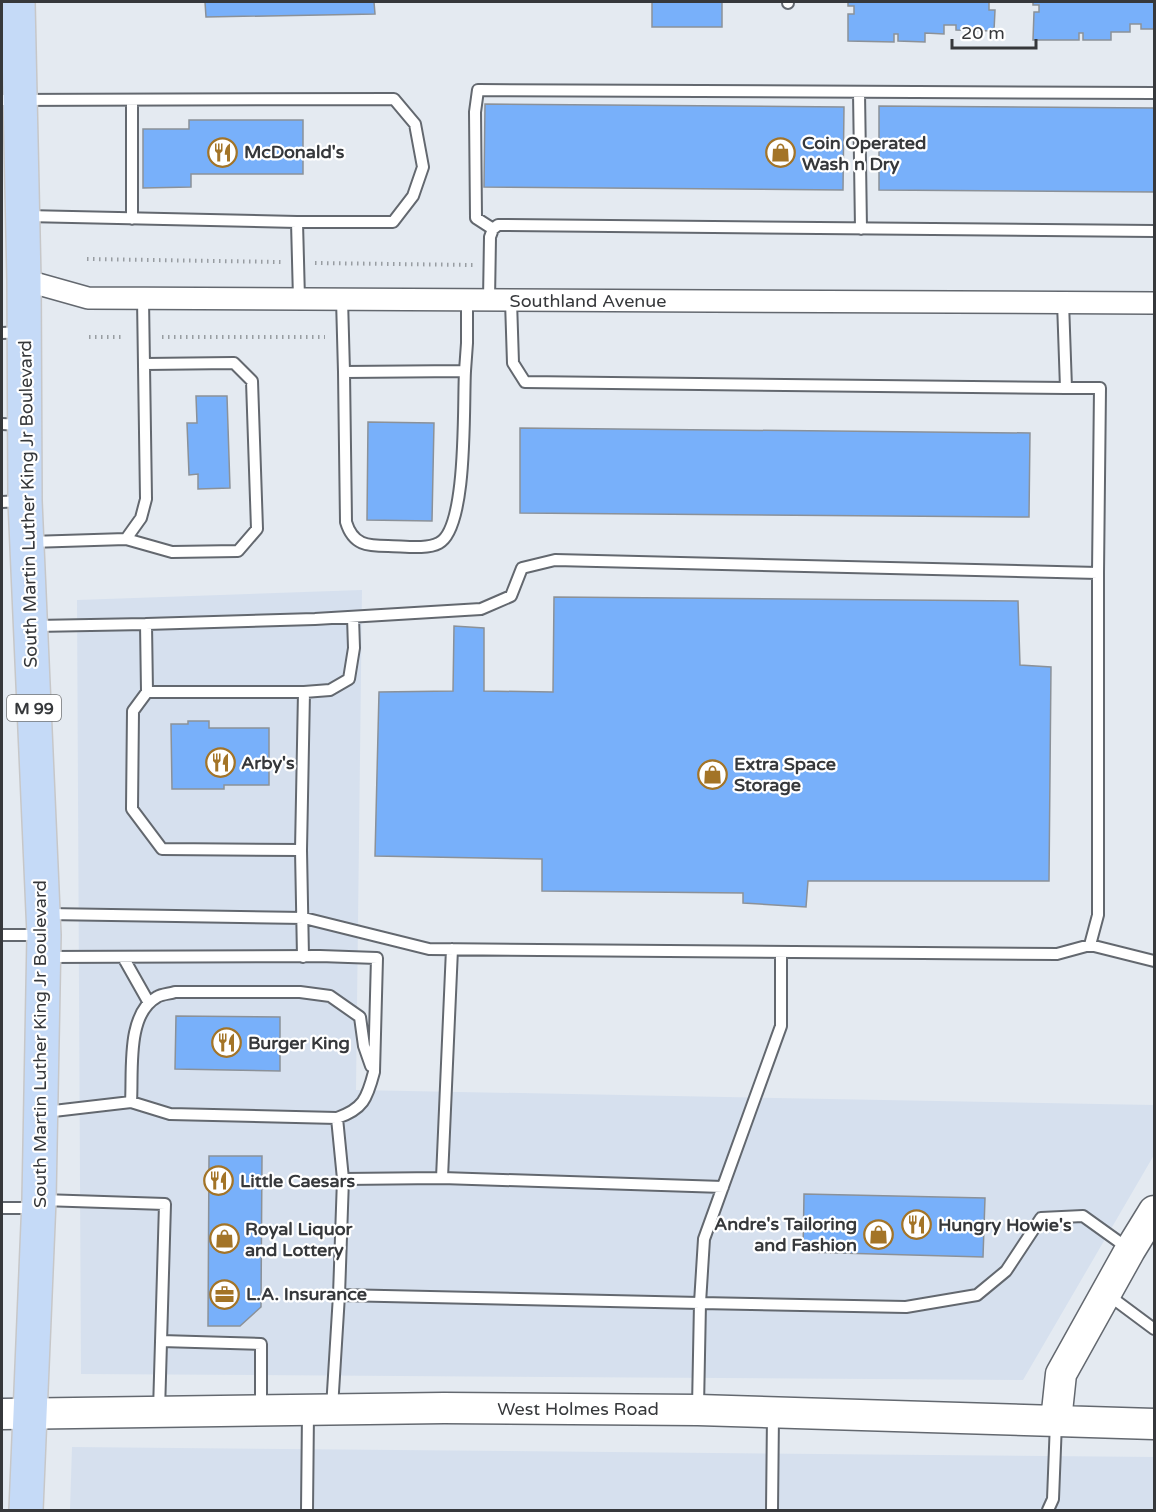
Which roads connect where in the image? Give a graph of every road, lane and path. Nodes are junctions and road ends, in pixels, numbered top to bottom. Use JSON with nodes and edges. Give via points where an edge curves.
{"nodes":[{"id":1,"x":18,"y":2,"type":"edge"},
{"id":2,"x":859,"y":92,"type":"junction"},
{"id":3,"x":1155,"y":93,"type":"edge"},
{"id":4,"x":11,"y":100,"type":"edge"},
{"id":5,"x":132,"y":100,"type":"junction"},
{"id":6,"x":22,"y":216,"type":"junction"},
{"id":7,"x":132,"y":219,"type":"junction"},
{"id":8,"x":297,"y":222,"type":"junction"},
{"id":9,"x":493,"y":229,"type":"junction"},
{"id":10,"x":861,"y":229,"type":"junction"},
{"id":11,"x":1155,"y":231,"type":"edge"},
{"id":12,"x":24,"y":280,"type":"junction"},
{"id":13,"x":143,"y":298,"type":"junction"},
{"id":14,"x":299,"y":299,"type":"junction"},
{"id":15,"x":342,"y":299,"type":"junction"},
{"id":16,"x":467,"y":300,"type":"junction"},
{"id":17,"x":489,"y":300,"type":"junction"},
{"id":18,"x":512,"y":301,"type":"junction"},
{"id":19,"x":1063,"y":302,"type":"junction"},
{"id":20,"x":1155,"y":303,"type":"edge"},
{"id":21,"x":13,"y":332,"type":"edge"},
{"id":22,"x":89,"y":338,"type":"dead end"},
{"id":23,"x":144,"y":338,"type":"junction"},
{"id":24,"x":343,"y":338,"type":"junction"},
{"id":25,"x":145,"y":364,"type":"junction"},
{"id":26,"x":465,"y":371,"type":"junction"},
{"id":27,"x":344,"y":372,"type":"junction"},
{"id":28,"x":1066,"y":388,"type":"junction"},
{"id":29,"x":13,"y":424,"type":"edge"},
{"id":30,"x":13,"y":501,"type":"edge"},
{"id":31,"x":126,"y":539,"type":"junction"},
{"id":32,"x":26,"y":542,"type":"junction"},
{"id":33,"x":1098,"y":573,"type":"junction"},
{"id":34,"x":353,"y":617,"type":"junction"},
{"id":35,"x":146,"y":624,"type":"junction"},
{"id":36,"x":30,"y":626,"type":"junction"},
{"id":37,"x":147,"y":692,"type":"junction"},
{"id":38,"x":304,"y":692,"type":"junction"},
{"id":39,"x":301,"y":850,"type":"junction"},
{"id":40,"x":304,"y":918,"type":"junction"},
{"id":41,"x":2,"y":934,"type":"edge"},
{"id":42,"x":44,"y":936,"type":"junction"},
{"id":43,"x":1090,"y":945,"type":"junction"},
{"id":44,"x":452,"y":949,"type":"junction"},
{"id":45,"x":781,"y":952,"type":"junction"},
{"id":46,"x":123,"y":957,"type":"junction"},
{"id":47,"x":303,"y":957,"type":"junction"},
{"id":48,"x":1155,"y":961,"type":"edge"},
{"id":49,"x":149,"y":1003,"type":"junction"},
{"id":50,"x":374,"y":1072,"type":"junction"},
{"id":51,"x":131,"y":1102,"type":"junction"},
{"id":52,"x":41,"y":1113,"type":"junction"},
{"id":53,"x":337,"y":1118,"type":"junction"},
{"id":54,"x":442,"y":1178,"type":"junction"},
{"id":55,"x":343,"y":1179,"type":"junction"},
{"id":56,"x":723,"y":1187,"type":"junction"},
{"id":57,"x":39,"y":1204,"type":"junction"},
{"id":58,"x":2,"y":1208,"type":"edge"},
{"id":59,"x":1155,"y":1211,"type":"edge"},
{"id":60,"x":1130,"y":1250,"type":"junction"},
{"id":61,"x":1106,"y":1293,"type":"junction"},
{"id":62,"x":339,"y":1295,"type":"junction"},
{"id":63,"x":700,"y":1304,"type":"junction"},
{"id":64,"x":1155,"y":1329,"type":"edge"},
{"id":65,"x":161,"y":1341,"type":"junction"},
{"id":66,"x":261,"y":1410,"type":"junction"},
{"id":67,"x":698,"y":1410,"type":"junction"},
{"id":68,"x":159,"y":1411,"type":"junction"},
{"id":69,"x":320,"y":1411,"type":"junction"},
{"id":70,"x":773,"y":1411,"type":"junction"},
{"id":71,"x":16,"y":1414,"type":"edge"},
{"id":72,"x":1056,"y":1421,"type":"junction"},
{"id":73,"x":1155,"y":1424,"type":"edge"},
{"id":74,"x":26,"y":1510,"type":"edge"},
{"id":75,"x":307,"y":1510,"type":"edge"},
{"id":76,"x":772,"y":1510,"type":"edge"},
{"id":77,"x":1048,"y":1510,"type":"edge"}],
"edges":[{"from":1,"to":4,"type":"main road","name":"South Martin Luther King Jr Boulevard","number":"M 99"},
{"from":2,"to":3,"type":"lane"},
{"from":2,"to":9,"type":"lane","via":[[478,90],[476,218]]},
{"from":2,"to":10,"type":"lane"},
{"from":4,"to":5,"type":"lane"},
{"from":4,"to":6,"type":"main road","name":"South Martin Luther King Jr Boulevard","number":"M 99"},
{"from":5,"to":7,"type":"lane"},
{"from":5,"to":8,"type":"lane","via":[[394,99],[415,124],[423,167],[413,196],[393,222]]},
{"from":6,"to":7,"type":"lane"},
{"from":6,"to":12,"type":"main road","name":"South Martin Luther King Jr Boulevard","number":"M 99"},
{"from":7,"to":8,"type":"lane"},
{"from":8,"to":14,"type":"lane"},
{"from":9,"to":10,"type":"lane","via":[[498,225]]},
{"from":9,"to":17,"type":"lane"},
{"from":10,"to":11,"type":"lane"},
{"from":12,"to":13,"type":"street","name":"Southland Avenue","via":[[88,298]]},
{"from":12,"to":21,"type":"main road","name":"South Martin Luther King Jr Boulevard","number":"M 99"},
{"from":13,"to":14,"type":"street","name":"Southland Avenue"},
{"from":13,"to":23,"type":"lane"},
{"from":14,"to":15,"type":"street","name":"Southland Avenue"},
{"from":15,"to":16,"type":"street","name":"Southland Avenue"},
{"from":15,"to":24,"type":"lane"},
{"from":16,"to":17,"type":"street","name":"Southland Avenue"},
{"from":16,"to":26,"type":"lane"},
{"from":17,"to":18,"type":"street","name":"Southland Avenue"},
{"from":18,"to":19,"type":"street","name":"Southland Avenue"},
{"from":18,"to":28,"type":"lane","via":[[513,363],[525,382]]},
{"from":19,"to":20,"type":"street","name":"Southland Avenue"},
{"from":19,"to":28,"type":"lane"},
{"from":21,"to":29,"type":"main road","name":"South Martin Luther King Jr Boulevard","number":"M 99"},
{"from":22,"to":23,"type":"path"},
{"from":23,"to":24,"type":"path"},
{"from":23,"to":25,"type":"lane"},
{"from":24,"to":27,"type":"lane"},
{"from":25,"to":31,"type":"lane","via":[[146,499],[141,518]]},
{"from":25,"to":31,"type":"lane","via":[[234,363],[252,381],[257,529],[238,551],[172,552]]},
{"from":26,"to":27,"type":"lane"},
{"from":26,"to":27,"type":"lane","via":[[457,510],[448,536],[438,544],[424,546],[372,546],[358,542],[349,533]]},
{"from":28,"to":33,"type":"lane","via":[[1100,388]]},
{"from":29,"to":30,"type":"main road","name":"South Martin Luther King Jr Boulevard","number":"M 99"},
{"from":30,"to":32,"type":"main road","name":"South Martin Luther King Jr Boulevard","number":"M 99"},
{"from":31,"to":32,"type":"lane"},
{"from":32,"to":36,"type":"main road","name":"South Martin Luther King Jr Boulevard","number":"M 99"},
{"from":33,"to":34,"type":"lane","via":[[555,560],[522,568],[512,596],[481,609]]},
{"from":33,"to":43,"type":"lane","via":[[1098,915]]},
{"from":34,"to":35,"type":"lane"},
{"from":34,"to":38,"type":"lane","via":[[349,679],[330,690]]},
{"from":35,"to":36,"type":"lane"},
{"from":35,"to":37,"type":"lane"},
{"from":36,"to":42,"type":"main road","name":"South Martin Luther King Jr Boulevard","number":"M 99"},
{"from":37,"to":38,"type":"lane"},
{"from":37,"to":39,"type":"lane","via":[[133,711],[132,809],[162,849]]},
{"from":38,"to":39,"type":"lane"},
{"from":39,"to":40,"type":"lane"},
{"from":40,"to":42,"type":"lane"},
{"from":40,"to":44,"type":"lane","via":[[429,949]]},
{"from":40,"to":47,"type":"lane"},
{"from":41,"to":42,"type":"lane"},
{"from":42,"to":46,"type":"lane"},
{"from":42,"to":52,"type":"main road","name":"South Martin Luther King Jr Boulevard","number":"M 99"},
{"from":43,"to":45,"type":"lane","via":[[1057,954]]},
{"from":43,"to":48,"type":"lane"},
{"from":44,"to":45,"type":"lane"},
{"from":44,"to":54,"type":"lane"},
{"from":45,"to":56,"type":"lane","via":[[781,1026]]},
{"from":46,"to":47,"type":"lane"},
{"from":46,"to":49,"type":"lane"},
{"from":47,"to":50,"type":"lane","via":[[377,958]]},
{"from":49,"to":50,"type":"lane","via":[[175,992],[300,992],[330,996],[360,1017],[364,1046]]},
{"from":49,"to":51,"type":"lane","via":[[136,1027]]},
{"from":50,"to":53,"type":"lane","via":[[361,1106]]},
{"from":51,"to":52,"type":"lane"},
{"from":51,"to":53,"type":"lane","via":[[170,1114]]},
{"from":52,"to":57,"type":"main road","name":"South Martin Luther King Jr Boulevard","number":"M 99"},
{"from":53,"to":55,"type":"lane"},
{"from":54,"to":55,"type":"lane"},
{"from":54,"to":56,"type":"lane"},
{"from":55,"to":62,"type":"lane"},
{"from":56,"to":63,"type":"lane","via":[[704,1239]]},
{"from":57,"to":58,"type":"lane"},
{"from":57,"to":65,"type":"lane","via":[[165,1204]]},
{"from":57,"to":71,"type":"main road","name":"South Martin Luther King Jr Boulevard","number":"M 99"},
{"from":59,"to":60,"type":"street"},
{"from":60,"to":61,"type":"street"},
{"from":60,"to":63,"type":"lane","via":[[1083,1216],[1041,1218],[1006,1270],[977,1295],[906,1307]]},
{"from":61,"to":64,"type":"lane"},
{"from":61,"to":72,"type":"street","via":[[1061,1374]]},
{"from":62,"to":63,"type":"lane"},
{"from":62,"to":69,"type":"lane"},
{"from":63,"to":67,"type":"lane"},
{"from":65,"to":66,"type":"lane","via":[[261,1344]]},
{"from":65,"to":68,"type":"lane"},
{"from":66,"to":68,"type":"street","name":"West Holmes Road"},
{"from":66,"to":69,"type":"street","name":"West Holmes Road"},
{"from":67,"to":69,"type":"street","name":"West Holmes Road"},
{"from":67,"to":70,"type":"street","name":"West Holmes Road"},
{"from":68,"to":71,"type":"street","name":"West Holmes Road"},
{"from":69,"to":75,"type":"lane"},
{"from":70,"to":72,"type":"street","name":"West Holmes Road"},
{"from":70,"to":76,"type":"lane"},
{"from":71,"to":74,"type":"main road","name":"South Martin Luther King Jr Boulevard","number":"M 99"},
{"from":72,"to":73,"type":"street","name":"West Holmes Road"},
{"from":72,"to":77,"type":"lane","via":[[1053,1499]]}]}
